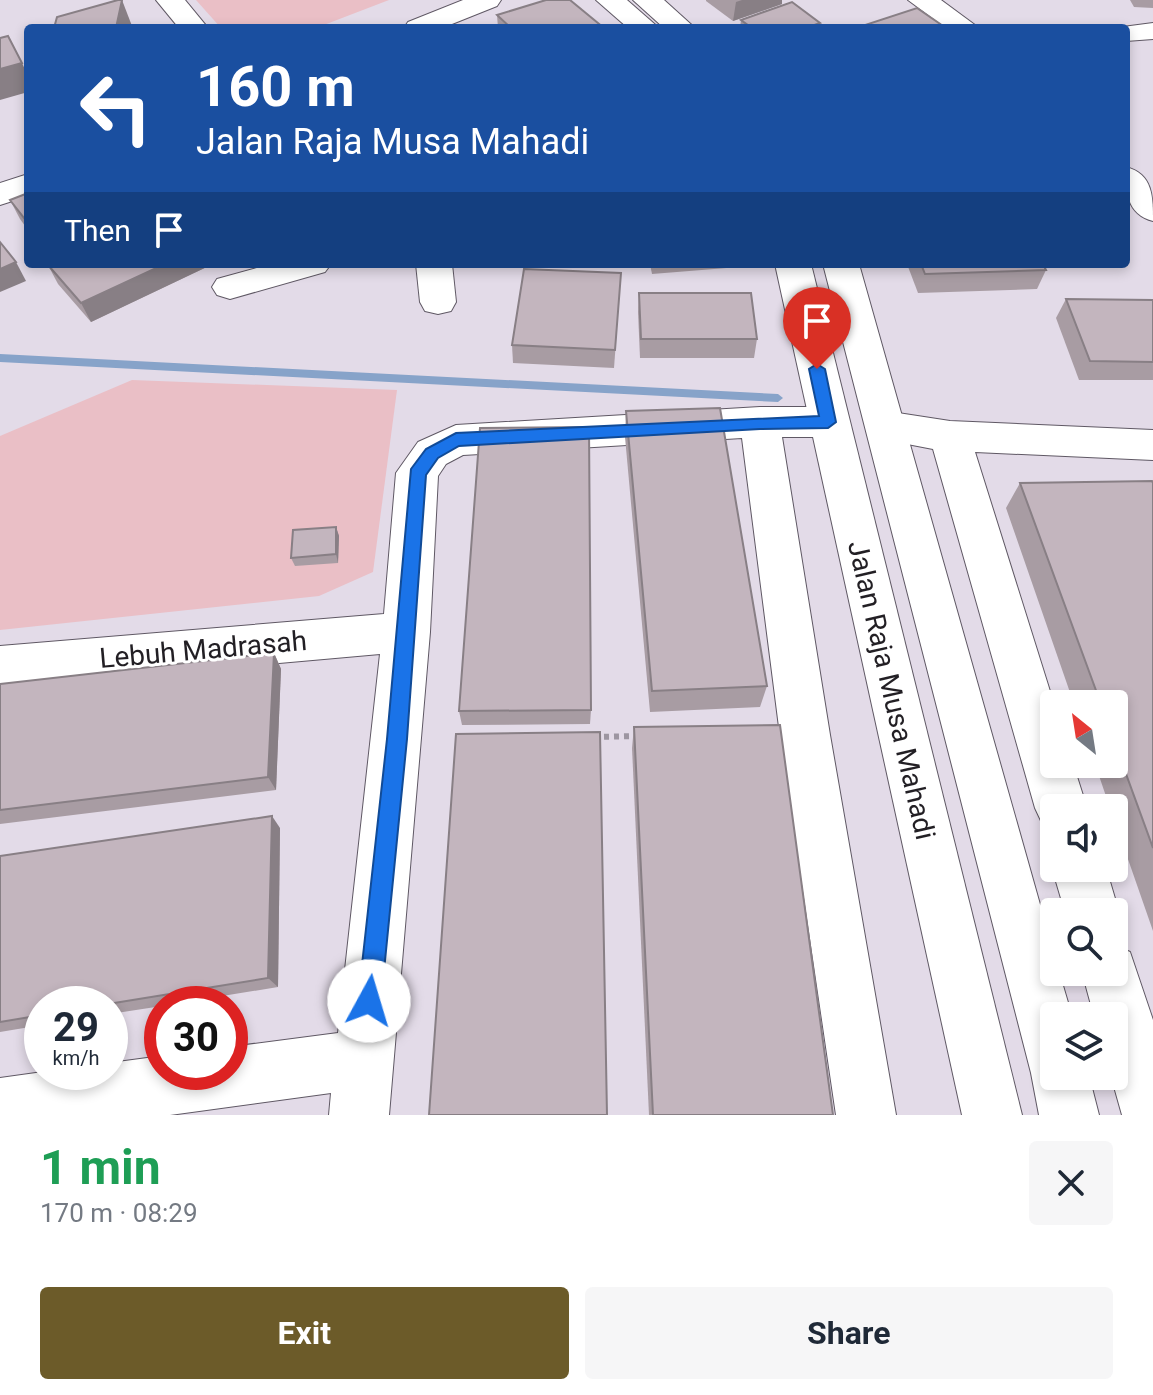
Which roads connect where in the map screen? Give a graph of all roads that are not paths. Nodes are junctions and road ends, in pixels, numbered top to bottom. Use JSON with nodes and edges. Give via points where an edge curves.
{"nodes":[{"id":1,"x":170,"y":0,"type":"edge"},
{"id":2,"x":487,"y":0,"type":"edge"},
{"id":3,"x":610,"y":0,"type":"edge"},
{"id":4,"x":647,"y":0,"type":"edge"},
{"id":5,"x":191,"y":24,"type":"edge"},
{"id":6,"x":428,"y":24,"type":"edge"},
{"id":7,"x":640,"y":24,"type":"edge"},
{"id":8,"x":676,"y":24,"type":"edge"},
{"id":9,"x":1153,"y":31,"type":"edge"},
{"id":10,"x":1130,"y":33,"type":"edge"},
{"id":11,"x":1130,"y":182,"type":"edge"},
{"id":12,"x":24,"y":186,"type":"edge"},
{"id":13,"x":0,"y":195,"type":"edge"},
{"id":14,"x":1153,"y":211,"type":"edge"},
{"id":15,"x":299,"y":268,"type":"edge"},
{"id":16,"x":434,"y":268,"type":"edge"},
{"id":17,"x":794,"y":268,"type":"edge"},
{"id":18,"x":842,"y":268,"type":"edge"},
{"id":19,"x":230,"y":287,"type":"dead end"},
{"id":20,"x":438,"y":302,"type":"dead end"},
{"id":21,"x":760,"y":422,"type":"junction"},
{"id":22,"x":828,"y":422,"type":"junction"},
{"id":23,"x":885,"y":426,"type":"junction"},
{"id":24,"x":950,"y":436,"type":"junction"},
{"id":25,"x":1153,"y":445,"type":"edge"},
{"id":26,"x":407,"y":632,"type":"junction"},
{"id":27,"x":0,"y":667,"type":"edge"},
{"id":28,"x":1057,"y":794,"type":"edge"},
{"id":29,"x":1114,"y":986,"type":"edge"},
{"id":30,"x":1040,"y":1006,"type":"edge"},
{"id":31,"x":361,"y":1087,"type":"edge"},
{"id":32,"x":1063,"y":1090,"type":"edge"},
{"id":33,"x":0,"y":1108,"type":"edge"},
{"id":34,"x":866,"y":1115,"type":"edge"},
{"id":35,"x":992,"y":1115,"type":"edge"},
{"id":36,"x":1069,"y":1115,"type":"edge"},
{"id":37,"x":1152,"y":1115,"type":"edge"}],
"edges":[{"from":1,"to":5,"type":"street"},
{"from":2,"to":6,"type":"street"},
{"from":3,"to":7,"type":"street"},
{"from":4,"to":8,"type":"street"},
{"from":9,"to":10,"type":"street"},
{"from":11,"to":14,"type":"street"},
{"from":12,"to":13,"type":"street"},
{"from":15,"to":19,"type":"street"},
{"from":16,"to":20,"type":"street"},
{"from":17,"to":22,"type":"street","name":"Jalan Raja Musa Mahadi"},
{"from":18,"to":23,"type":"street","name":"Jalan Raja Musa Mahadi"},
{"from":21,"to":22,"type":"street"},
{"from":21,"to":26,"type":"street","via":[[456,440],[432,453],[417,473]]},
{"from":21,"to":34,"type":"street"},
{"from":22,"to":35,"type":"street","name":"Jalan Raja Musa Mahadi"},
{"from":23,"to":24,"type":"street"},
{"from":23,"to":30,"type":"street","name":"Jalan Raja Musa Mahadi"},
{"from":24,"to":25,"type":"street"},
{"from":24,"to":28,"type":"street"},
{"from":26,"to":27,"type":"street","name":"Lebuh Madrasah"},
{"from":26,"to":31,"type":"street"},
{"from":29,"to":37,"type":"street"},
{"from":31,"to":33,"type":"street"},
{"from":32,"to":36,"type":"street"}]}
